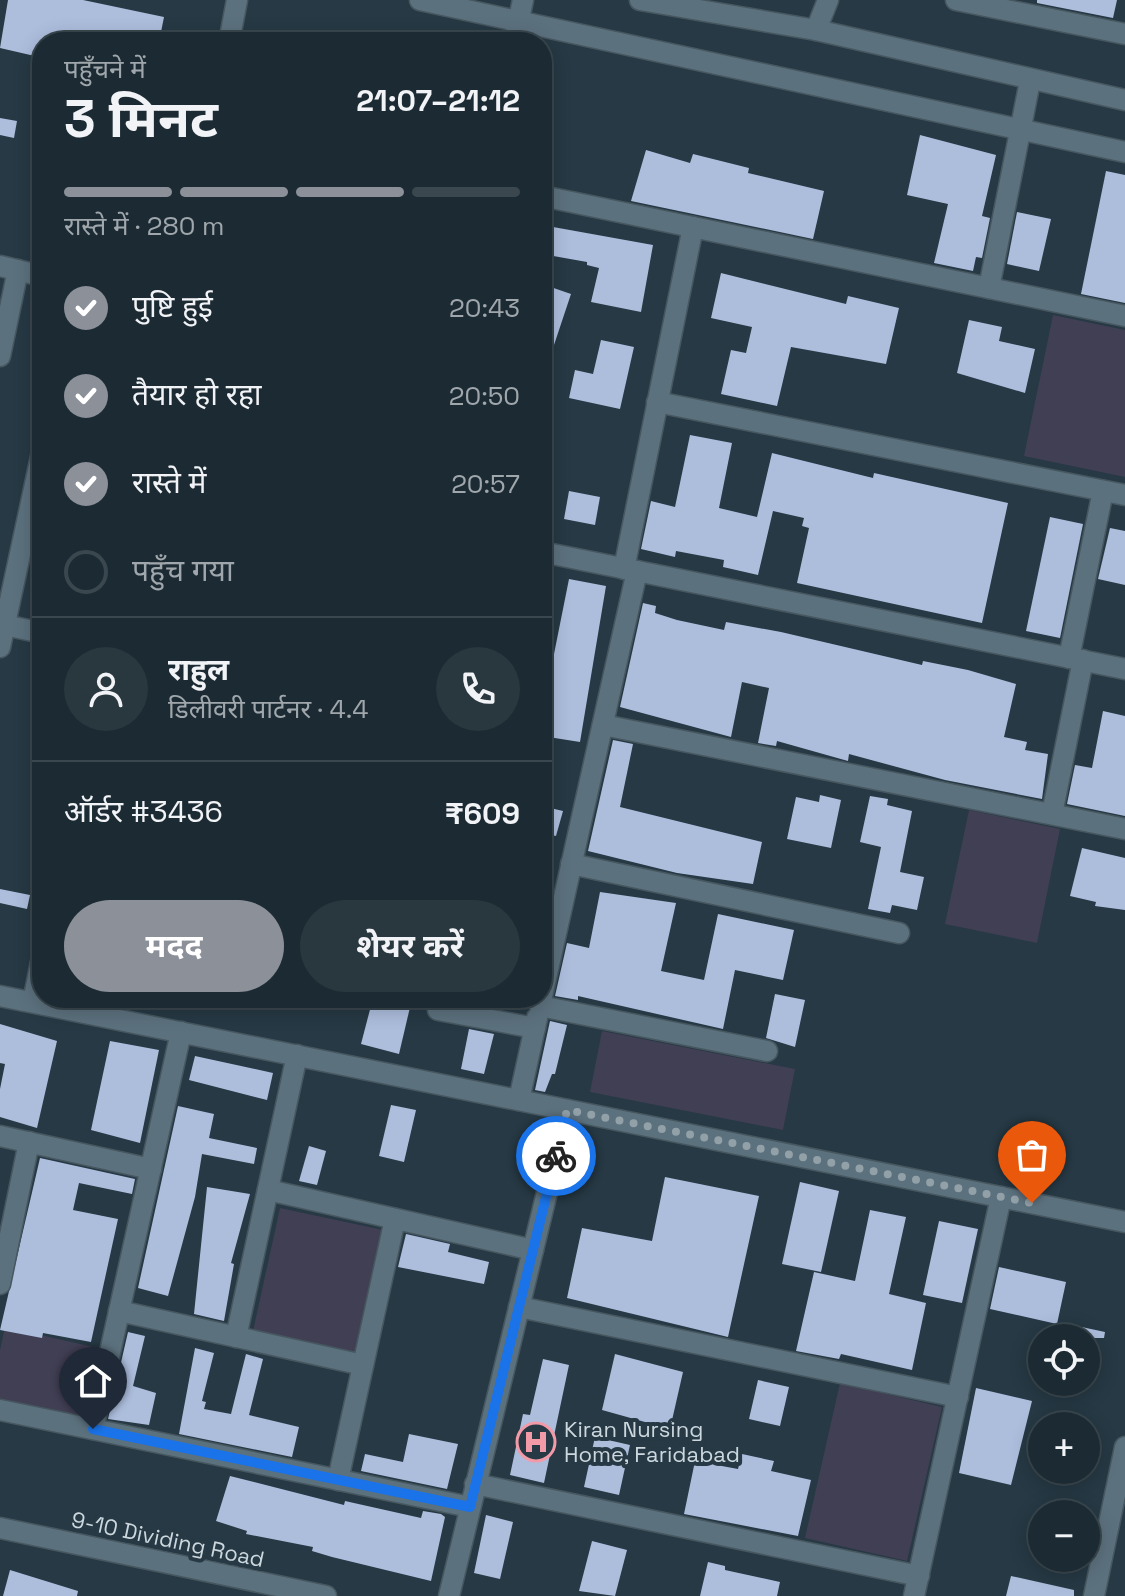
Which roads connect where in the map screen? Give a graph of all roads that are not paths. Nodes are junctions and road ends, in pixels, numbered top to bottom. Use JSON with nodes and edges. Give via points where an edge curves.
{"nodes":[{"id":1,"x":237,"y":0,"type":"edge"},
{"id":2,"x":420,"y":0,"type":"edge"},
{"id":3,"x":640,"y":0,"type":"edge"},
{"id":4,"x":828,"y":0,"type":"edge"},
{"id":5,"x":956,"y":0,"type":"edge"},
{"id":6,"x":701,"y":6,"type":"edge"},
{"id":7,"x":521,"y":10,"type":"edge"},
{"id":8,"x":816,"y":30,"type":"junction"},
{"id":9,"x":231,"y":32,"type":"edge"},
{"id":10,"x":516,"y":32,"type":"edge"},
{"id":11,"x":1125,"y":34,"type":"edge"},
{"id":12,"x":1030,"y":81,"type":"junction"},
{"id":13,"x":1125,"y":100,"type":"edge"},
{"id":14,"x":1020,"y":131,"type":"junction"},
{"id":15,"x":1125,"y":152,"type":"edge"},
{"id":16,"x":552,"y":198,"type":"edge"},
{"id":17,"x":693,"y":227,"type":"junction"},
{"id":18,"x":9,"y":268,"type":"edge"},
{"id":19,"x":32,"y":274,"type":"edge"},
{"id":20,"x":989,"y":288,"type":"junction"},
{"id":21,"x":1125,"y":316,"type":"edge"},
{"id":22,"x":0,"y":356,"type":"edge"},
{"id":23,"x":657,"y":402,"type":"junction"},
{"id":24,"x":1103,"y":491,"type":"junction"},
{"id":25,"x":32,"y":495,"type":"edge"},
{"id":26,"x":1125,"y":495,"type":"edge"},
{"id":27,"x":552,"y":554,"type":"edge"},
{"id":28,"x":630,"y":570,"type":"junction"},
{"id":29,"x":2,"y":625,"type":"edge"},
{"id":30,"x":32,"y":631,"type":"edge"},
{"id":31,"x":0,"y":647,"type":"edge"},
{"id":32,"x":1076,"y":659,"type":"junction"},
{"id":33,"x":1125,"y":669,"type":"edge"},
{"id":34,"x":603,"y":725,"type":"junction"},
{"id":35,"x":1052,"y":814,"type":"junction"},
{"id":36,"x":1125,"y":829,"type":"edge"},
{"id":37,"x":571,"y":864,"type":"junction"},
{"id":38,"x":899,"y":933,"type":"dead end"},
{"id":39,"x":552,"y":950,"type":"edge"},
{"id":40,"x":0,"y":996,"type":"edge"},
{"id":41,"x":32,"y":1002,"type":"edge"},
{"id":42,"x":552,"y":1002,"type":"edge"},
{"id":43,"x":63,"y":1008,"type":"edge"},
{"id":44,"x":438,"y":1008,"type":"edge"},
{"id":45,"x":539,"y":1008,"type":"edge"},
{"id":46,"x":535,"y":1028,"type":"junction"},
{"id":47,"x":181,"y":1032,"type":"junction"},
{"id":48,"x":767,"y":1051,"type":"dead end"},
{"id":49,"x":297,"y":1055,"type":"junction"},
{"id":50,"x":519,"y":1100,"type":"junction"},
{"id":51,"x":567,"y":1110,"type":"junction"},
{"id":52,"x":0,"y":1136,"type":"edge"},
{"id":53,"x":29,"y":1142,"type":"junction"},
{"id":54,"x":151,"y":1169,"type":"junction"},
{"id":55,"x":268,"y":1190,"type":"junction"},
{"id":56,"x":1001,"y":1197,"type":"junction"},
{"id":57,"x":395,"y":1219,"type":"junction"},
{"id":58,"x":1125,"y":1222,"type":"edge"},
{"id":59,"x":533,"y":1250,"type":"junction"},
{"id":60,"x":0,"y":1284,"type":"edge"},
{"id":61,"x":519,"y":1307,"type":"junction"},
{"id":62,"x":119,"y":1311,"type":"junction"},
{"id":63,"x":236,"y":1337,"type":"junction"},
{"id":64,"x":363,"y":1365,"type":"junction"},
{"id":65,"x":958,"y":1397,"type":"junction"},
{"id":66,"x":0,"y":1410,"type":"edge"},
{"id":67,"x":93,"y":1429,"type":"junction"},
{"id":68,"x":1125,"y":1447,"type":"edge"},
{"id":69,"x":338,"y":1480,"type":"junction"},
{"id":70,"x":475,"y":1484,"type":"junction"},
{"id":71,"x":470,"y":1507,"type":"junction"},
{"id":72,"x":0,"y":1528,"type":"edge"},
{"id":73,"x":916,"y":1586,"type":"edge"},
{"id":74,"x":326,"y":1596,"type":"edge"},
{"id":75,"x":449,"y":1596,"type":"edge"},
{"id":76,"x":1094,"y":1596,"type":"edge"}],
"edges":[{"from":1,"to":9,"type":"street"},
{"from":2,"to":7,"type":"street"},
{"from":3,"to":6,"type":"street"},
{"from":4,"to":8,"type":"street"},
{"from":5,"to":11,"type":"street"},
{"from":6,"to":8,"type":"street"},
{"from":7,"to":10,"type":"street"},
{"from":7,"to":14,"type":"street"},
{"from":8,"to":12,"type":"street"},
{"from":12,"to":13,"type":"street"},
{"from":12,"to":14,"type":"street"},
{"from":14,"to":15,"type":"street"},
{"from":14,"to":20,"type":"street"},
{"from":16,"to":17,"type":"street"},
{"from":17,"to":20,"type":"street"},
{"from":17,"to":23,"type":"street"},
{"from":18,"to":19,"type":"street"},
{"from":18,"to":22,"type":"street"},
{"from":20,"to":21,"type":"street"},
{"from":23,"to":24,"type":"street"},
{"from":23,"to":28,"type":"street"},
{"from":24,"to":26,"type":"street"},
{"from":24,"to":32,"type":"street"},
{"from":25,"to":29,"type":"street"},
{"from":27,"to":28,"type":"street"},
{"from":28,"to":32,"type":"street"},
{"from":28,"to":34,"type":"street"},
{"from":29,"to":30,"type":"street"},
{"from":29,"to":31,"type":"street"},
{"from":32,"to":33,"type":"street"},
{"from":32,"to":35,"type":"street"},
{"from":34,"to":35,"type":"street"},
{"from":34,"to":37,"type":"street"},
{"from":35,"to":36,"type":"street"},
{"from":37,"to":38,"type":"street"},
{"from":37,"to":39,"type":"street"},
{"from":40,"to":41,"type":"street"},
{"from":42,"to":48,"type":"street"},
{"from":43,"to":47,"type":"street"},
{"from":44,"to":46,"type":"street"},
{"from":45,"to":46,"type":"street"},
{"from":46,"to":50,"type":"street"},
{"from":47,"to":49,"type":"street"},
{"from":47,"to":54,"type":"street"},
{"from":49,"to":50,"type":"street"},
{"from":49,"to":55,"type":"street"},
{"from":50,"to":51,"type":"street"},
{"from":51,"to":56,"type":"street"},
{"from":51,"to":59,"type":"street"},
{"from":52,"to":53,"type":"street"},
{"from":53,"to":54,"type":"street"},
{"from":53,"to":60,"type":"street"},
{"from":54,"to":62,"type":"street"},
{"from":55,"to":57,"type":"street"},
{"from":55,"to":63,"type":"street"},
{"from":56,"to":58,"type":"street"},
{"from":56,"to":65,"type":"street"},
{"from":57,"to":59,"type":"street"},
{"from":57,"to":64,"type":"street"},
{"from":59,"to":61,"type":"street"},
{"from":61,"to":65,"type":"street"},
{"from":61,"to":70,"type":"street"},
{"from":62,"to":63,"type":"street"},
{"from":62,"to":67,"type":"street"},
{"from":63,"to":64,"type":"street"},
{"from":64,"to":69,"type":"street"},
{"from":65,"to":73,"type":"street"},
{"from":66,"to":67,"type":"street"},
{"from":67,"to":69,"type":"street"},
{"from":68,"to":76,"type":"street"},
{"from":69,"to":71,"type":"street"},
{"from":70,"to":71,"type":"street"},
{"from":70,"to":73,"type":"street"},
{"from":71,"to":75,"type":"street"},
{"from":72,"to":74,"type":"street","name":"9-10 Dividing Road"}]}
